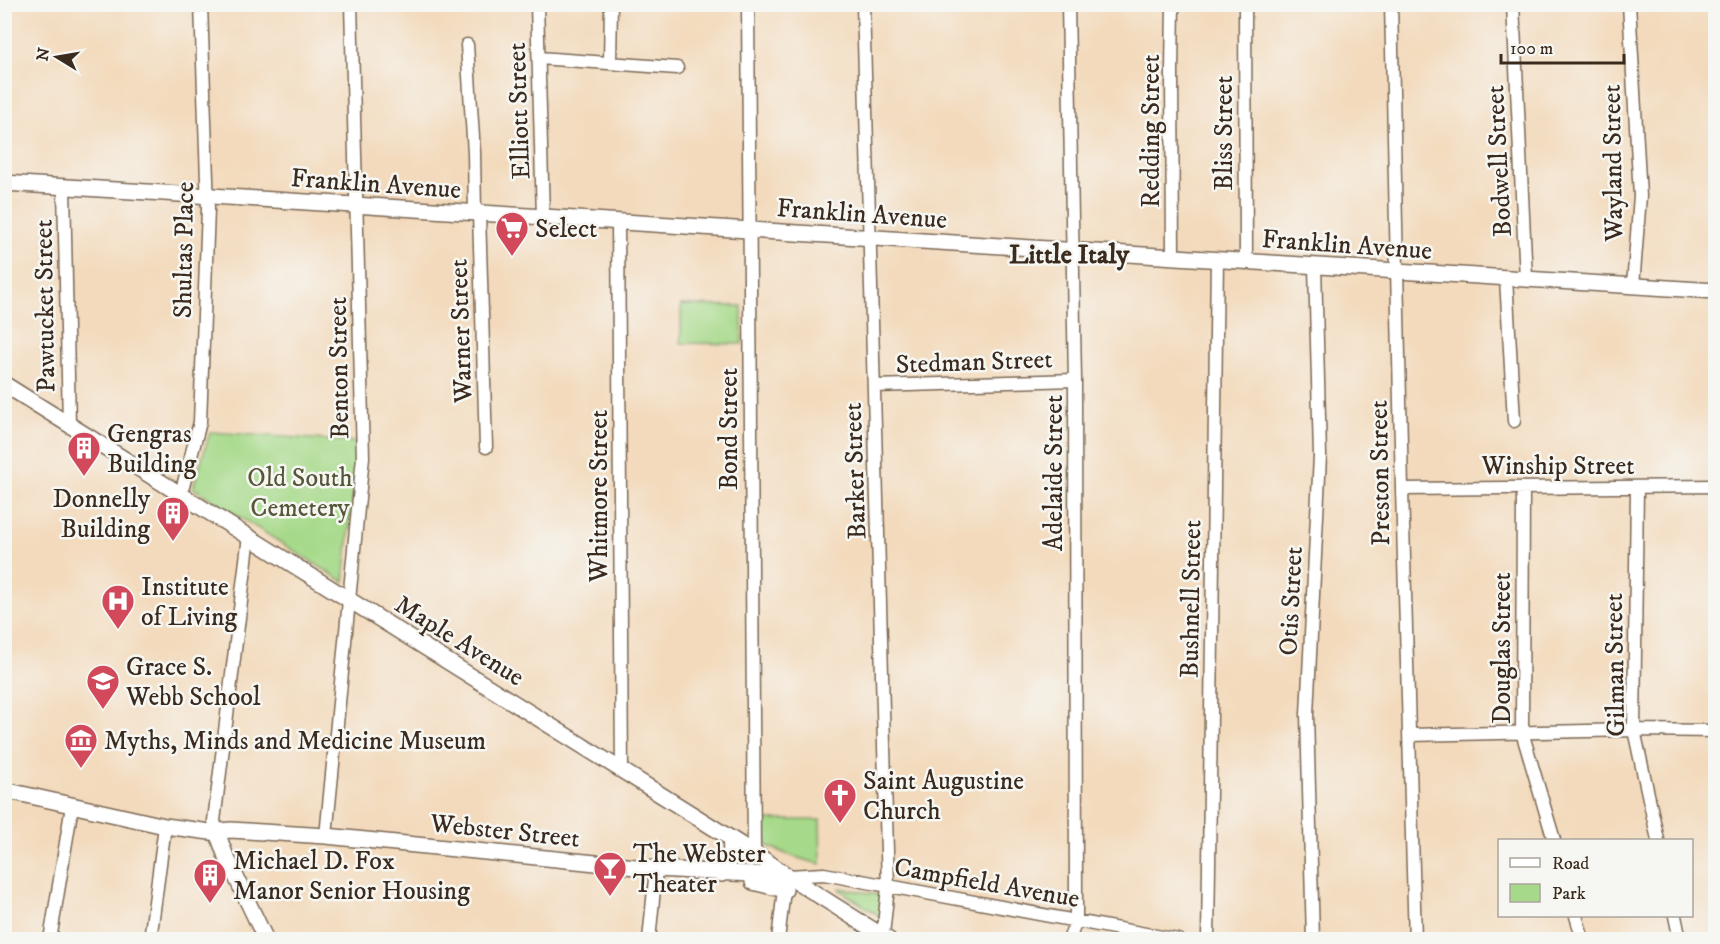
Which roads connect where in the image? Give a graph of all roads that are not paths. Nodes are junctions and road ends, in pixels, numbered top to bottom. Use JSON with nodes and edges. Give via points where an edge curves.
{"nodes":[{"id":1,"x":201,"y":4,"type":"edge"},
{"id":2,"x":351,"y":4,"type":"edge"},
{"id":3,"x":537,"y":4,"type":"edge"},
{"id":4,"x":611,"y":4,"type":"edge"},
{"id":5,"x":748,"y":4,"type":"edge"},
{"id":6,"x":863,"y":4,"type":"edge"},
{"id":7,"x":1068,"y":4,"type":"edge"},
{"id":8,"x":1173,"y":4,"type":"edge"},
{"id":9,"x":1245,"y":4,"type":"edge"},
{"id":10,"x":1391,"y":4,"type":"edge"},
{"id":11,"x":1513,"y":4,"type":"edge"},
{"id":12,"x":1629,"y":4,"type":"edge"},
{"id":13,"x":467,"y":45,"type":"dead end"},
{"id":14,"x":539,"y":58,"type":"junction"},
{"id":15,"x":610,"y":63,"type":"junction"},
{"id":16,"x":676,"y":68,"type":"dead end"},
{"id":17,"x":4,"y":183,"type":"edge"},
{"id":18,"x":64,"y":187,"type":"junction"},
{"id":19,"x":208,"y":196,"type":"junction"},
{"id":20,"x":357,"y":205,"type":"junction"},
{"id":21,"x":477,"y":213,"type":"junction"},
{"id":22,"x":543,"y":217,"type":"junction"},
{"id":23,"x":618,"y":222,"type":"junction"},
{"id":24,"x":750,"y":230,"type":"junction"},
{"id":25,"x":870,"y":238,"type":"junction"},
{"id":26,"x":1072,"y":250,"type":"junction"},
{"id":27,"x":1173,"y":257,"type":"junction"},
{"id":28,"x":1217,"y":260,"type":"junction"},
{"id":29,"x":1246,"y":261,"type":"junction"},
{"id":30,"x":1315,"y":266,"type":"junction"},
{"id":31,"x":1398,"y":271,"type":"junction"},
{"id":32,"x":1506,"y":278,"type":"junction"},
{"id":33,"x":1526,"y":279,"type":"junction"},
{"id":34,"x":1633,"y":286,"type":"junction"},
{"id":35,"x":1716,"y":291,"type":"edge"},
{"id":36,"x":1075,"y":380,"type":"junction"},
{"id":37,"x":4,"y":384,"type":"edge"},
{"id":38,"x":874,"y":386,"type":"junction"},
{"id":39,"x":1514,"y":421,"type":"dead end"},
{"id":40,"x":69,"y":424,"type":"junction"},
{"id":41,"x":486,"y":447,"type":"dead end"},
{"id":42,"x":1716,"y":486,"type":"edge"},
{"id":43,"x":1637,"y":487,"type":"junction"},
{"id":44,"x":1523,"y":488,"type":"junction"},
{"id":45,"x":1402,"y":489,"type":"junction"},
{"id":46,"x":181,"y":494,"type":"junction"},
{"id":47,"x":249,"y":536,"type":"junction"},
{"id":48,"x":350,"y":599,"type":"junction"},
{"id":49,"x":1634,"y":730,"type":"junction"},
{"id":50,"x":1716,"y":731,"type":"edge"},
{"id":51,"x":1522,"y":732,"type":"junction"},
{"id":52,"x":1410,"y":735,"type":"junction"},
{"id":53,"x":622,"y":770,"type":"junction"},
{"id":54,"x":4,"y":790,"type":"edge"},
{"id":55,"x":72,"y":806,"type":"junction"},
{"id":56,"x":165,"y":826,"type":"junction"},
{"id":57,"x":217,"y":832,"type":"junction"},
{"id":58,"x":326,"y":836,"type":"junction"},
{"id":59,"x":730,"y":838,"type":"junction"},
{"id":60,"x":1554,"y":839,"type":"edge"},
{"id":61,"x":1658,"y":839,"type":"edge"},
{"id":62,"x":754,"y":853,"type":"junction"},
{"id":63,"x":656,"y":869,"type":"junction"},
{"id":64,"x":722,"y":874,"type":"junction"},
{"id":65,"x":787,"y":883,"type":"junction"},
{"id":66,"x":888,"y":887,"type":"junction"},
{"id":67,"x":1577,"y":917,"type":"edge"},
{"id":68,"x":1675,"y":917,"type":"edge"},
{"id":69,"x":1076,"y":921,"type":"junction"},
{"id":70,"x":886,"y":937,"type":"edge"},
{"id":71,"x":50,"y":939,"type":"edge"},
{"id":72,"x":150,"y":939,"type":"edge"},
{"id":73,"x":266,"y":939,"type":"edge"},
{"id":74,"x":649,"y":939,"type":"edge"},
{"id":75,"x":778,"y":939,"type":"edge"},
{"id":76,"x":1069,"y":939,"type":"edge"},
{"id":77,"x":1178,"y":939,"type":"edge"},
{"id":78,"x":1208,"y":939,"type":"edge"},
{"id":79,"x":1312,"y":939,"type":"edge"},
{"id":80,"x":1415,"y":939,"type":"edge"},
{"id":81,"x":1583,"y":939,"type":"edge"},
{"id":82,"x":1680,"y":939,"type":"edge"}],
"edges":[{"from":1,"to":19,"type":"street","name":"Shultas Place"},
{"from":2,"to":20,"type":"street","name":"Benton Street"},
{"from":3,"to":14,"type":"street","name":"Elliott Street"},
{"from":4,"to":15,"type":"street"},
{"from":5,"to":24,"type":"street","name":"Bond Street"},
{"from":6,"to":25,"type":"street","name":"Barker Street"},
{"from":7,"to":26,"type":"street","name":"Adelaide Street"},
{"from":8,"to":27,"type":"street","name":"Redding Street"},
{"from":9,"to":29,"type":"street","name":"Bliss Street"},
{"from":10,"to":31,"type":"street","name":"Preston Street"},
{"from":11,"to":33,"type":"street","name":"Bodwell Street"},
{"from":12,"to":34,"type":"street","name":"Wayland Street","via":[[1640,196]]},
{"from":13,"to":21,"type":"street","name":"Warner Street"},
{"from":14,"to":15,"type":"street"},
{"from":14,"to":22,"type":"street","name":"Elliott Street"},
{"from":15,"to":16,"type":"street"},
{"from":17,"to":18,"type":"main road","name":"Franklin Avenue"},
{"from":18,"to":19,"type":"main road","name":"Franklin Avenue"},
{"from":18,"to":40,"type":"street","name":"Pawtucket Street"},
{"from":19,"to":20,"type":"main road","name":"Franklin Avenue"},
{"from":19,"to":46,"type":"street","name":"Shultas Place","via":[[200,422]]},
{"from":20,"to":21,"type":"main road","name":"Franklin Avenue"},
{"from":20,"to":48,"type":"street","name":"Benton Street","via":[[363,457]]},
{"from":21,"to":22,"type":"main road","name":"Franklin Avenue"},
{"from":21,"to":41,"type":"street","name":"Warner Street"},
{"from":22,"to":23,"type":"main road","name":"Franklin Avenue"},
{"from":23,"to":24,"type":"main road","name":"Franklin Avenue"},
{"from":23,"to":53,"type":"street","name":"Whitmore Street"},
{"from":24,"to":25,"type":"main road","name":"Franklin Avenue"},
{"from":24,"to":62,"type":"street","name":"Bond Street"},
{"from":25,"to":26,"type":"main road","name":"Franklin Avenue"},
{"from":25,"to":38,"type":"street","name":"Barker Street"},
{"from":26,"to":27,"type":"main road","name":"Franklin Avenue"},
{"from":26,"to":36,"type":"street","name":"Adelaide Street"},
{"from":27,"to":28,"type":"main road","name":"Franklin Avenue"},
{"from":28,"to":29,"type":"main road","name":"Franklin Avenue"},
{"from":28,"to":78,"type":"street","name":"Bushnell Street"},
{"from":29,"to":30,"type":"main road","name":"Franklin Avenue"},
{"from":30,"to":31,"type":"main road","name":"Franklin Avenue"},
{"from":30,"to":79,"type":"street","name":"Otis Street","via":[[1320,456],[1307,714]]},
{"from":31,"to":32,"type":"main road","name":"Franklin Avenue"},
{"from":31,"to":45,"type":"street","name":"Preston Street"},
{"from":32,"to":33,"type":"main road","name":"Franklin Avenue"},
{"from":32,"to":39,"type":"street"},
{"from":33,"to":34,"type":"main road","name":"Franklin Avenue"},
{"from":34,"to":35,"type":"main road","name":"Franklin Avenue"},
{"from":36,"to":38,"type":"street","name":"Stedman Street"},
{"from":36,"to":69,"type":"street","name":"Adelaide Street"},
{"from":37,"to":40,"type":"main road","name":"Maple Avenue"},
{"from":38,"to":66,"type":"street","name":"Barker Street"},
{"from":40,"to":46,"type":"main road","name":"Maple Avenue"},
{"from":42,"to":43,"type":"street","name":"Winship Street"},
{"from":43,"to":44,"type":"street","name":"Winship Street"},
{"from":43,"to":49,"type":"street","name":"Gilman Street"},
{"from":44,"to":45,"type":"street","name":"Winship Street"},
{"from":44,"to":51,"type":"street","name":"Douglas Street"},
{"from":45,"to":52,"type":"street","name":"Preston Street"},
{"from":46,"to":47,"type":"main road","name":"Maple Avenue"},
{"from":47,"to":48,"type":"main road","name":"Maple Avenue"},
{"from":47,"to":57,"type":"street","via":[[214,819]]},
{"from":48,"to":53,"type":"main road","name":"Maple Avenue"},
{"from":48,"to":58,"type":"street","name":"Benton Street"},
{"from":49,"to":50,"type":"street"},
{"from":49,"to":51,"type":"street"},
{"from":49,"to":61,"type":"street","name":"Gilman Street"},
{"from":51,"to":52,"type":"street"},
{"from":51,"to":60,"type":"street","name":"Douglas Street"},
{"from":52,"to":80,"type":"street","name":"Preston Street"},
{"from":53,"to":59,"type":"main road","name":"Maple Avenue"},
{"from":54,"to":55,"type":"main road","name":"Webster Street"},
{"from":55,"to":56,"type":"main road","name":"Webster Street"},
{"from":55,"to":71,"type":"street"},
{"from":56,"to":57,"type":"main road","name":"Webster Street"},
{"from":56,"to":72,"type":"street"},
{"from":57,"to":58,"type":"main road","name":"Webster Street"},
{"from":57,"to":73,"type":"main road"},
{"from":58,"to":63,"type":"main road","name":"Webster Street"},
{"from":59,"to":62,"type":"main road","name":"Maple Avenue"},
{"from":59,"to":64,"type":"main road","via":[[732,850]]},
{"from":62,"to":65,"type":"main road","name":"Maple Avenue"},
{"from":63,"to":64,"type":"main road","name":"Webster Street"},
{"from":63,"to":74,"type":"street"},
{"from":64,"to":65,"type":"main road","name":"Webster Street"},
{"from":65,"to":66,"type":"street","name":"Campfield Avenue","via":[[824,874]]},
{"from":65,"to":70,"type":"main road","name":"Maple Avenue"},
{"from":65,"to":75,"type":"street"},
{"from":66,"to":69,"type":"street","name":"Campfield Avenue"},
{"from":66,"to":70,"type":"street","name":"Barker Street"},
{"from":67,"to":81,"type":"street"},
{"from":68,"to":82,"type":"street"},
{"from":69,"to":76,"type":"street","name":"Adelaide Street"},
{"from":69,"to":77,"type":"street","name":"Campfield Avenue"}]}
